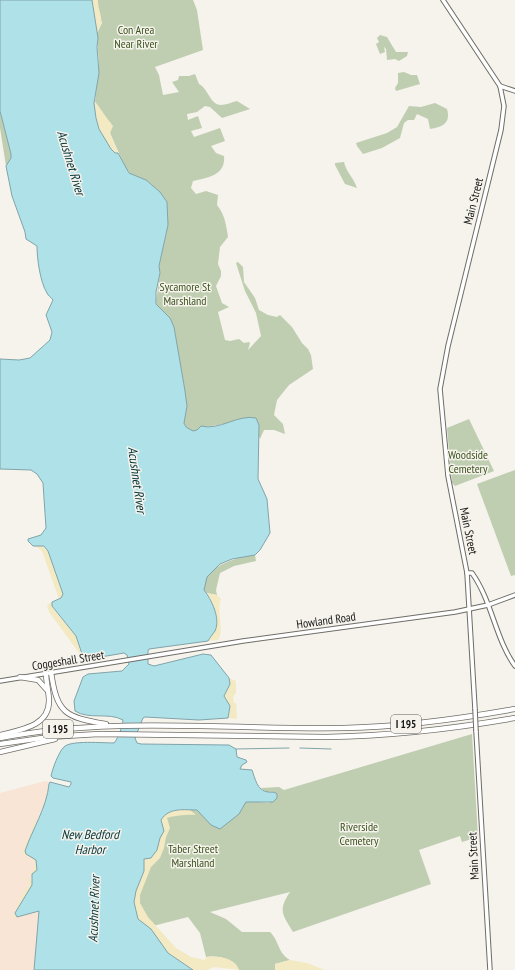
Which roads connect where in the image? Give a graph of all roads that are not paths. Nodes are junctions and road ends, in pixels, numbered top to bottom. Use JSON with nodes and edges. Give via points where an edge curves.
{"nodes":[{"id":1,"x":443,"y":0,"type":"edge"},
{"id":2,"x":500,"y":86,"type":"junction"},
{"id":3,"x":515,"y":91,"type":"edge"},
{"id":4,"x":467,"y":573,"type":"junction"},
{"id":5,"x":515,"y":595,"type":"edge"},
{"id":6,"x":488,"y":605,"type":"junction"},
{"id":7,"x":469,"y":609,"type":"junction"},
{"id":8,"x":139,"y":658,"type":"joint"},
{"id":9,"x":515,"y":666,"type":"edge"},
{"id":10,"x":49,"y":673,"type":"junction"},
{"id":11,"x":20,"y":678,"type":"junction"},
{"id":12,"x":0,"y":681,"type":"edge"},
{"id":13,"x":49,"y":696,"type":"junction"},
{"id":14,"x":515,"y":708,"type":"edge"},
{"id":15,"x":515,"y":718,"type":"edge"},
{"id":16,"x":117,"y":726,"type":"junction"},
{"id":17,"x":88,"y":734,"type":"junction"},
{"id":18,"x":0,"y":735,"type":"edge"},
{"id":19,"x":0,"y":738,"type":"edge"},
{"id":20,"x":0,"y":744,"type":"edge"},
{"id":21,"x":0,"y":752,"type":"edge"},
{"id":22,"x":490,"y":970,"type":"edge"}],
"edges":[{"from":1,"to":2,"type":"main road"},
{"from":2,"to":3,"type":"main road"},
{"from":2,"to":4,"type":"main road","name":"Main Street","via":[[504,103],[500,134],[446,352],[440,386],[448,476]]},
{"from":4,"to":6,"type":"main road","via":[[472,573],[475,577]]},
{"from":4,"to":7,"type":"main road","name":"Main Street"},
{"from":5,"to":6,"type":"main road","name":"Howland Road"},
{"from":6,"to":7,"type":"main road","name":"Howland Road"},
{"from":6,"to":9,"type":"main road","via":[[507,653]]},
{"from":7,"to":8,"type":"main road","name":"Howland Road"},
{"from":7,"to":22,"type":"main road","name":"Main Street","bridge":true},
{"from":8,"to":10,"type":"main road","name":"Coggeshall Street"},
{"from":10,"to":11,"type":"main road","name":"Coggeshall Street"},
{"from":10,"to":13,"type":"highway"},
{"from":10,"to":16,"type":"highway","via":[[56,699],[67,712],[82,719]]},
{"from":11,"to":12,"type":"main road","name":"Coggeshall Street"},
{"from":11,"to":13,"type":"highway","via":[[40,681]]},
{"from":13,"to":18,"type":"highway","via":[[47,710],[38,723]]},
{"from":14,"to":16,"type":"highway","number":"I 195","via":[[409,724],[353,728]]},
{"from":15,"to":17,"type":"highway","number":"I 195","via":[[408,733],[346,737]]},
{"from":16,"to":19,"type":"highway","number":"I 195","via":[[52,730]]},
{"from":17,"to":20,"type":"highway","number":"I 195"},
{"from":17,"to":21,"type":"highway"}]}
